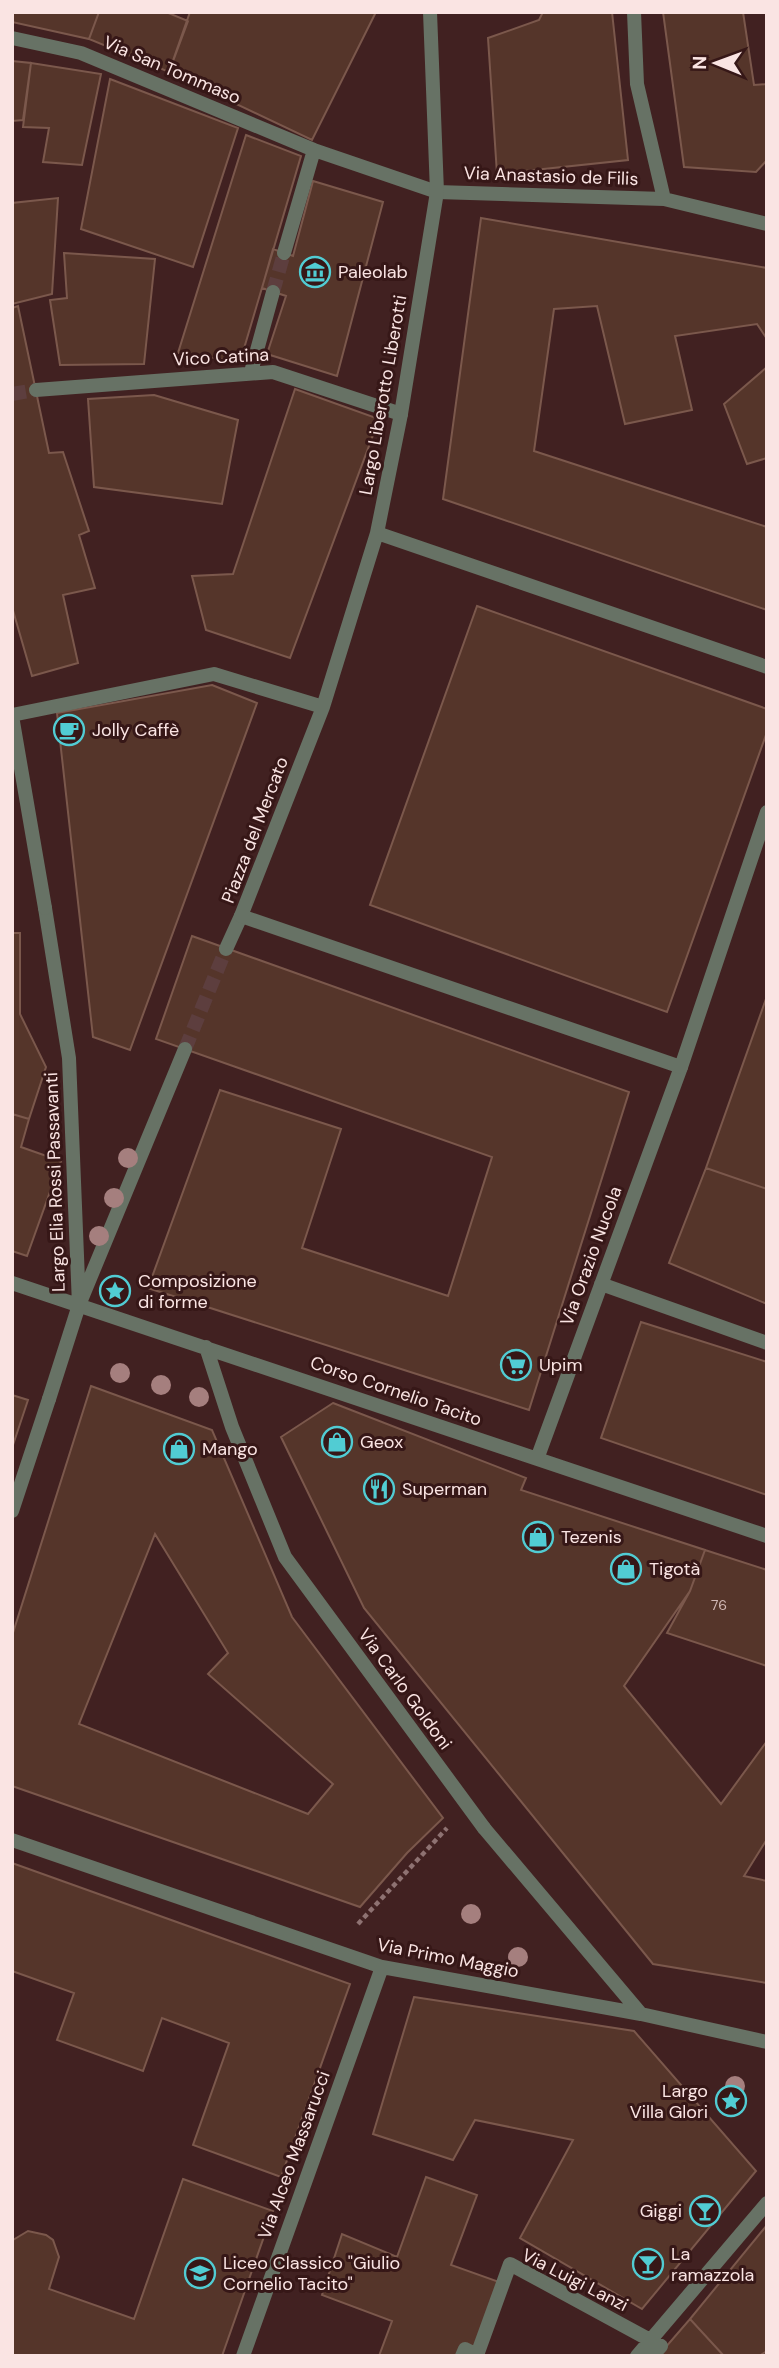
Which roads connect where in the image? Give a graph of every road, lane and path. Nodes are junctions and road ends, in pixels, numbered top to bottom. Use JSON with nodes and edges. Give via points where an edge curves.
{"nodes":[{"id":1,"x":430,"y":12,"type":"edge"},
{"id":2,"x":634,"y":12,"type":"edge"},
{"id":3,"x":12,"y":38,"type":"edge"},
{"id":4,"x":314,"y":150,"type":"junction"},
{"id":5,"x":437,"y":192,"type":"junction"},
{"id":6,"x":664,"y":198,"type":"junction"},
{"id":7,"x":767,"y":224,"type":"edge"},
{"id":8,"x":284,"y":253,"type":"tunnel mouth"},
{"id":9,"x":273,"y":292,"type":"tunnel mouth"},
{"id":10,"x":251,"y":372,"type":"junction"},
{"id":11,"x":36,"y":390,"type":"tunnel mouth"},
{"id":12,"x":401,"y":414,"type":"junction"},
{"id":13,"x":377,"y":533,"type":"junction"},
{"id":14,"x":767,"y":667,"type":"edge"},
{"id":15,"x":323,"y":707,"type":"junction"},
{"id":16,"x":12,"y":715,"type":"edge"},
{"id":17,"x":767,"y":812,"type":"edge"},
{"id":18,"x":240,"y":916,"type":"junction"},
{"id":19,"x":226,"y":949,"type":"tunnel mouth"},
{"id":20,"x":185,"y":1049,"type":"tunnel mouth"},
{"id":21,"x":681,"y":1067,"type":"junction"},
{"id":22,"x":12,"y":1283,"type":"edge"},
{"id":23,"x":601,"y":1284,"type":"junction"},
{"id":24,"x":79,"y":1305,"type":"junction"},
{"id":25,"x":767,"y":1343,"type":"edge"},
{"id":26,"x":206,"y":1347,"type":"junction"},
{"id":27,"x":537,"y":1460,"type":"junction"},
{"id":28,"x":12,"y":1511,"type":"edge"},
{"id":29,"x":767,"y":1536,"type":"edge"},
{"id":30,"x":467,"y":1806,"type":"junction"},
{"id":31,"x":12,"y":1840,"type":"edge"},
{"id":32,"x":333,"y":1951,"type":"junction"},
{"id":33,"x":382,"y":1968,"type":"junction"},
{"id":34,"x":641,"y":2014,"type":"junction"},
{"id":35,"x":767,"y":2042,"type":"edge"},
{"id":36,"x":767,"y":2203,"type":"edge"},
{"id":37,"x":650,"y":2340,"type":"junction"},
{"id":38,"x":243,"y":2356,"type":"edge"},
{"id":39,"x":462,"y":2356,"type":"edge"},
{"id":40,"x":637,"y":2356,"type":"edge"},
{"id":41,"x":652,"y":2356,"type":"edge"}],
"edges":[{"from":1,"to":5,"type":"street","name":"Largo Liberotto Liberotti"},
{"from":2,"to":6,"type":"street","name":"Via Anastasio de Filis","via":[[637,84]]},
{"from":3,"to":4,"type":"street","name":"Via San Tommaso","via":[[82,53]]},
{"from":4,"to":5,"type":"street","name":"Via San Tommaso"},
{"from":4,"to":8,"type":"street"},
{"from":5,"to":6,"type":"street","name":"Via Anastasio de Filis"},
{"from":5,"to":12,"type":"street","name":"Largo Liberotto Liberotti"},
{"from":6,"to":7,"type":"street","name":"Via Anastasio de Filis"},
{"from":9,"to":10,"type":"street"},
{"from":10,"to":11,"type":"street","name":"Vico Catina"},
{"from":10,"to":12,"type":"street","name":"Vico Catina","via":[[273,372]]},
{"from":12,"to":13,"type":"street","name":"Largo Liberotto Liberotti"},
{"from":13,"to":14,"type":"street"},
{"from":13,"to":15,"type":"street","name":"Piazza del Mercato"},
{"from":15,"to":16,"type":"street","via":[[214,674]]},
{"from":15,"to":18,"type":"street","name":"Piazza del Mercato"},
{"from":16,"to":24,"type":"street","name":"Largo Elia Rossi Passavanti","via":[[69,1058]]},
{"from":17,"to":21,"type":"street"},
{"from":18,"to":19,"type":"street"},
{"from":18,"to":21,"type":"street","name":"Piazza del Mercato"},
{"from":20,"to":24,"type":"street","name":"Largo Elia Rossi Passavanti"},
{"from":21,"to":23,"type":"street","name":"Via Orazio Nucola"},
{"from":22,"to":24,"type":"street","name":"Corso Cornelio Tacito"},
{"from":23,"to":25,"type":"street"},
{"from":23,"to":27,"type":"street","name":"Via Orazio Nucola"},
{"from":24,"to":26,"type":"street","name":"Corso Cornelio Tacito"},
{"from":24,"to":28,"type":"street"},
{"from":26,"to":27,"type":"street","name":"Corso Cornelio Tacito"},
{"from":26,"to":30,"type":"street","name":"Via Carlo Goldoni","via":[[232,1427],[285,1557]]},
{"from":27,"to":29,"type":"street","name":"Corso Cornelio Tacito"},
{"from":30,"to":32,"type":"path"},
{"from":30,"to":34,"type":"street","name":"Via Carlo Goldoni"},
{"from":31,"to":32,"type":"street","name":"Via Primo Maggio"},
{"from":32,"to":33,"type":"street","name":"Via Primo Maggio"},
{"from":33,"to":34,"type":"street","name":"Via Primo Maggio"},
{"from":33,"to":38,"type":"street","name":"Via Alceo Massarucci"},
{"from":34,"to":35,"type":"street","name":"Via Primo Maggio"},
{"from":36,"to":37,"type":"street"},
{"from":37,"to":39,"type":"street","name":"Via Luigi Lanzi","via":[[510,2264],[477,2355],[464,2349]]},
{"from":37,"to":40,"type":"street"},
{"from":37,"to":41,"type":"street","via":[[660,2346]]}]}
